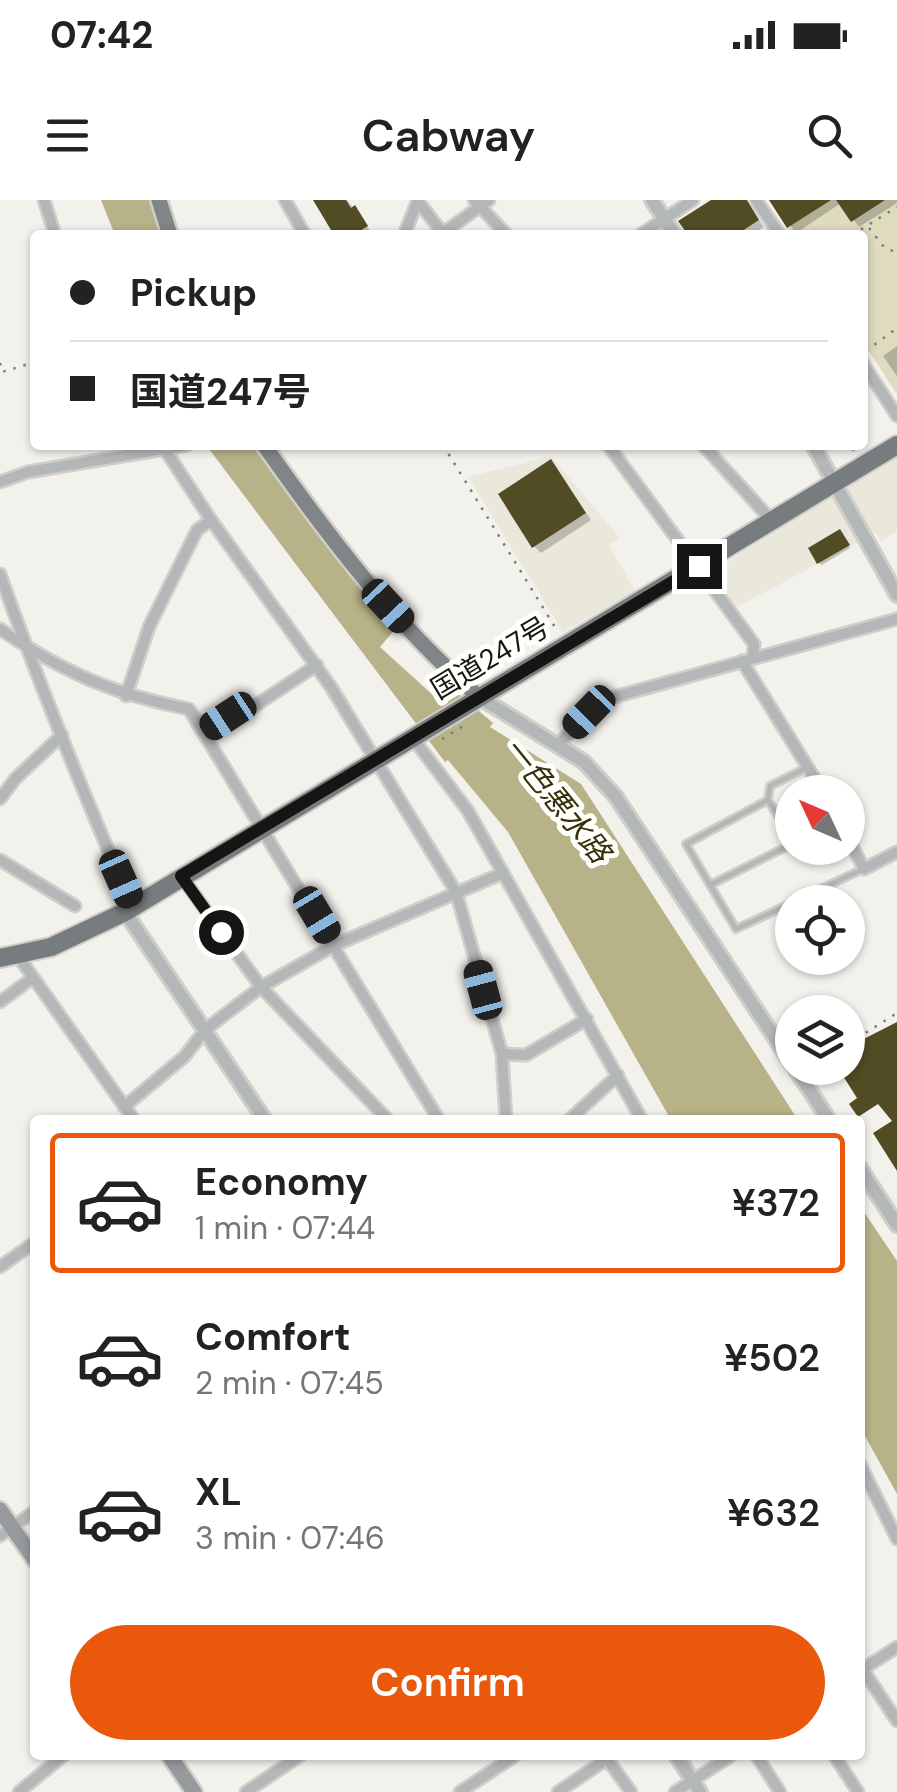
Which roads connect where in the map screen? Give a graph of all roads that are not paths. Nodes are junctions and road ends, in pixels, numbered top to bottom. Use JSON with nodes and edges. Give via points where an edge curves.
{"nodes":[{"id":1,"x":44,"y":200,"type":"edge"},
{"id":2,"x":160,"y":200,"type":"edge"},
{"id":3,"x":284,"y":200,"type":"edge"},
{"id":4,"x":417,"y":200,"type":"edge"},
{"id":5,"x":652,"y":200,"type":"edge"},
{"id":6,"x":693,"y":200,"type":"edge"},
{"id":7,"x":756,"y":200,"type":"edge"},
{"id":8,"x":481,"y":202,"type":"edge"},
{"id":9,"x":664,"y":220,"type":"junction"},
{"id":10,"x":53,"y":230,"type":"edge"},
{"id":11,"x":169,"y":230,"type":"edge"},
{"id":12,"x":302,"y":230,"type":"edge"},
{"id":13,"x":406,"y":230,"type":"edge"},
{"id":14,"x":440,"y":230,"type":"edge"},
{"id":15,"x":448,"y":230,"type":"edge"},
{"id":16,"x":503,"y":230,"type":"edge"},
{"id":17,"x":648,"y":230,"type":"edge"},
{"id":18,"x":671,"y":230,"type":"edge"},
{"id":19,"x":777,"y":230,"type":"edge"},
{"id":20,"x":868,"y":363,"type":"edge"},
{"id":21,"x":897,"y":416,"type":"edge"},
{"id":22,"x":897,"y":444,"type":"edge"},
{"id":23,"x":153,"y":450,"type":"edge"},
{"id":24,"x":165,"y":450,"type":"edge"},
{"id":25,"x":272,"y":450,"type":"edge"},
{"id":26,"x":612,"y":450,"type":"edge"},
{"id":27,"x":708,"y":450,"type":"edge"},
{"id":28,"x":816,"y":450,"type":"edge"},
{"id":29,"x":0,"y":482,"type":"edge"},
{"id":30,"x":838,"y":482,"type":"junction"},
{"id":31,"x":210,"y":520,"type":"junction"},
{"id":32,"x":772,"y":521,"type":"junction"},
{"id":33,"x":699,"y":566,"type":"junction"},
{"id":34,"x":0,"y":574,"type":"edge"},
{"id":35,"x":897,"y":595,"type":"edge"},
{"id":36,"x":897,"y":619,"type":"edge"},
{"id":37,"x":0,"y":629,"type":"edge"},
{"id":38,"x":26,"y":647,"type":"junction"},
{"id":39,"x":747,"y":660,"type":"junction"},
{"id":40,"x":317,"y":666,"type":"junction"},
{"id":41,"x":126,"y":696,"type":"junction"},
{"id":42,"x":473,"y":700,"type":"junction"},
{"id":43,"x":204,"y":732,"type":"junction"},
{"id":44,"x":417,"y":734,"type":"junction"},
{"id":45,"x":62,"y":735,"type":"junction"},
{"id":46,"x":557,"y":746,"type":"junction"},
{"id":47,"x":377,"y":760,"type":"junction"},
{"id":48,"x":809,"y":766,"type":"junction"},
{"id":49,"x":814,"y":775,"type":"edge"},
{"id":50,"x":0,"y":799,"type":"edge"},
{"id":51,"x":768,"y":800,"type":"junction"},
{"id":52,"x":775,"y":812,"type":"edge"},
{"id":53,"x":264,"y":827,"type":"junction"},
{"id":54,"x":775,"y":850,"type":"edge"},
{"id":55,"x":897,"y":852,"type":"edge"},
{"id":56,"x":0,"y":860,"type":"edge"},
{"id":57,"x":862,"y":865,"type":"edge"},
{"id":58,"x":864,"y":869,"type":"junction"},
{"id":59,"x":503,"y":873,"type":"junction"},
{"id":60,"x":181,"y":876,"type":"junction"},
{"id":61,"x":710,"y":885,"type":"junction"},
{"id":62,"x":831,"y":885,"type":"edge"},
{"id":63,"x":456,"y":892,"type":"junction"},
{"id":64,"x":75,"y":906,"type":"dead end"},
{"id":65,"x":125,"y":912,"type":"junction"},
{"id":66,"x":775,"y":912,"type":"edge"},
{"id":67,"x":335,"y":945,"type":"junction"},
{"id":68,"x":9,"y":957,"type":"edge"},
{"id":69,"x":31,"y":980,"type":"junction"},
{"id":70,"x":261,"y":987,"type":"junction"},
{"id":71,"x":0,"y":1002,"type":"edge"},
{"id":72,"x":586,"y":1019,"type":"junction"},
{"id":73,"x":206,"y":1029,"type":"junction"},
{"id":74,"x":775,"y":1037,"type":"edge"},
{"id":75,"x":502,"y":1054,"type":"junction"},
{"id":76,"x":618,"y":1076,"type":"junction"},
{"id":77,"x":806,"y":1085,"type":"edge"},
{"id":78,"x":124,"y":1107,"type":"junction"},
{"id":79,"x":130,"y":1115,"type":"edge"},
{"id":80,"x":262,"y":1115,"type":"edge"},
{"id":81,"x":383,"y":1115,"type":"edge"},
{"id":82,"x":436,"y":1115,"type":"edge"},
{"id":83,"x":506,"y":1115,"type":"edge"},
{"id":84,"x":575,"y":1115,"type":"edge"},
{"id":85,"x":639,"y":1115,"type":"edge"},
{"id":86,"x":826,"y":1115,"type":"edge"},
{"id":87,"x":865,"y":1176,"type":"edge"},
{"id":88,"x":897,"y":1225,"type":"edge"},
{"id":89,"x":30,"y":1246,"type":"edge"},
{"id":90,"x":0,"y":1267,"type":"edge"},
{"id":91,"x":865,"y":1474,"type":"edge"},
{"id":92,"x":0,"y":1510,"type":"edge"},
{"id":93,"x":30,"y":1515,"type":"edge"},
{"id":94,"x":6,"y":1532,"type":"edge"},
{"id":95,"x":897,"y":1539,"type":"edge"},
{"id":96,"x":30,"y":1555,"type":"edge"},
{"id":97,"x":897,"y":1647,"type":"edge"},
{"id":98,"x":865,"y":1667,"type":"edge"},
{"id":99,"x":865,"y":1675,"type":"edge"},
{"id":100,"x":897,"y":1721,"type":"edge"},
{"id":101,"x":58,"y":1760,"type":"edge"},
{"id":102,"x":173,"y":1760,"type":"edge"},
{"id":103,"x":294,"y":1760,"type":"edge"},
{"id":104,"x":508,"y":1760,"type":"edge"},
{"id":105,"x":602,"y":1760,"type":"edge"},
{"id":106,"x":608,"y":1760,"type":"edge"},
{"id":107,"x":679,"y":1760,"type":"edge"},
{"id":108,"x":726,"y":1760,"type":"edge"},
{"id":109,"x":759,"y":1760,"type":"edge"},
{"id":110,"x":837,"y":1760,"type":"edge"},
{"id":111,"x":697,"y":1786,"type":"edge"},
{"id":112,"x":18,"y":1792,"type":"edge"},
{"id":113,"x":194,"y":1792,"type":"edge"},
{"id":114,"x":246,"y":1792,"type":"edge"},
{"id":115,"x":460,"y":1792,"type":"edge"},
{"id":116,"x":558,"y":1792,"type":"edge"},
{"id":117,"x":631,"y":1792,"type":"edge"},
{"id":118,"x":675,"y":1792,"type":"edge"},
{"id":119,"x":780,"y":1792,"type":"edge"},
{"id":120,"x":858,"y":1792,"type":"edge"}],
"edges":[{"from":1,"to":10,"type":"street"},
{"from":2,"to":11,"type":"main road"},
{"from":3,"to":12,"type":"street"},
{"from":4,"to":13,"type":"street"},
{"from":4,"to":14,"type":"street"},
{"from":5,"to":9,"type":"street"},
{"from":6,"to":9,"type":"street"},
{"from":7,"to":19,"type":"street"},
{"from":8,"to":15,"type":"street"},
{"from":8,"to":16,"type":"street"},
{"from":9,"to":17,"type":"street"},
{"from":9,"to":18,"type":"street"},
{"from":20,"to":21,"type":"street"},
{"from":22,"to":30,"type":"highway","name":"国道247号"},
{"from":23,"to":29,"type":"street"},
{"from":24,"to":31,"type":"street"},
{"from":25,"to":42,"type":"main road","via":[[344,557]]},
{"from":26,"to":33,"type":"street"},
{"from":27,"to":32,"type":"street"},
{"from":28,"to":30,"type":"street"},
{"from":30,"to":32,"type":"highway","name":"国道247号"},
{"from":30,"to":35,"type":"street"},
{"from":31,"to":40,"type":"street"},
{"from":31,"to":41,"type":"street","via":[[197,530],[149,627]]},
{"from":32,"to":33,"type":"highway","name":"国道247号"},
{"from":33,"to":39,"type":"street","via":[[754,644]]},
{"from":33,"to":42,"type":"highway","name":"国道247号"},
{"from":34,"to":38,"type":"street"},
{"from":36,"to":39,"type":"street"},
{"from":37,"to":38,"type":"street"},
{"from":38,"to":41,"type":"street"},
{"from":38,"to":45,"type":"street"},
{"from":39,"to":46,"type":"street","via":[[614,696]]},
{"from":39,"to":48,"type":"street"},
{"from":40,"to":43,"type":"street"},
{"from":40,"to":47,"type":"street"},
{"from":41,"to":43,"type":"street","via":[[190,709]]},
{"from":42,"to":44,"type":"highway","name":"国道247号"},
{"from":42,"to":46,"type":"street"},
{"from":43,"to":53,"type":"street"},
{"from":44,"to":47,"type":"highway","name":"国道247号"},
{"from":44,"to":59,"type":"street"},
{"from":45,"to":50,"type":"street"},
{"from":45,"to":65,"type":"street","via":[[129,899]]},
{"from":46,"to":74,"type":"street","via":[[584,762],[616,797]]},
{"from":47,"to":53,"type":"highway","name":"国道247号"},
{"from":47,"to":63,"type":"street"},
{"from":48,"to":49,"type":"street"},
{"from":48,"to":51,"type":"lane","via":[[770,786]]},
{"from":51,"to":52,"type":"lane"},
{"from":51,"to":61,"type":"lane","via":[[686,844]]},
{"from":53,"to":60,"type":"highway","name":"国道247号"},
{"from":53,"to":67,"type":"street"},
{"from":54,"to":61,"type":"lane"},
{"from":55,"to":58,"type":"street"},
{"from":56,"to":64,"type":"street"},
{"from":57,"to":58,"type":"street"},
{"from":58,"to":62,"type":"lane"},
{"from":59,"to":63,"type":"street"},
{"from":59,"to":72,"type":"street"},
{"from":60,"to":65,"type":"highway","name":"国道247号"},
{"from":60,"to":70,"type":"street"},
{"from":61,"to":66,"type":"lane","via":[[736,930]]},
{"from":63,"to":67,"type":"street"},
{"from":63,"to":75,"type":"street"},
{"from":65,"to":68,"type":"highway","name":"国道247号","via":[[51,947]]},
{"from":65,"to":73,"type":"street"},
{"from":67,"to":70,"type":"street"},
{"from":67,"to":82,"type":"street"},
{"from":68,"to":69,"type":"street"},
{"from":69,"to":71,"type":"street"},
{"from":69,"to":78,"type":"street"},
{"from":70,"to":73,"type":"street"},
{"from":70,"to":81,"type":"street"},
{"from":72,"to":75,"type":"street","via":[[526,1055]]},
{"from":72,"to":76,"type":"street"},
{"from":73,"to":78,"type":"street","via":[[184,1058]]},
{"from":73,"to":80,"type":"street"},
{"from":75,"to":83,"type":"street"},
{"from":76,"to":84,"type":"street"},
{"from":76,"to":85,"type":"street"},
{"from":77,"to":86,"type":"street"},
{"from":78,"to":79,"type":"street"},
{"from":87,"to":88,"type":"street"},
{"from":89,"to":90,"type":"street"},
{"from":91,"to":95,"type":"street"},
{"from":92,"to":94,"type":"main road"},
{"from":93,"to":94,"type":"street"},
{"from":94,"to":96,"type":"main road"},
{"from":97,"to":98,"type":"street"},
{"from":99,"to":100,"type":"street"},
{"from":101,"to":112,"type":"street"},
{"from":102,"to":113,"type":"main road"},
{"from":103,"to":114,"type":"street"},
{"from":104,"to":115,"type":"street"},
{"from":105,"to":116,"type":"street"},
{"from":106,"to":117,"type":"street"},
{"from":107,"to":111,"type":"street"},
{"from":108,"to":111,"type":"street"},
{"from":109,"to":119,"type":"street"},
{"from":110,"to":120,"type":"street"},
{"from":111,"to":118,"type":"street"}]}
